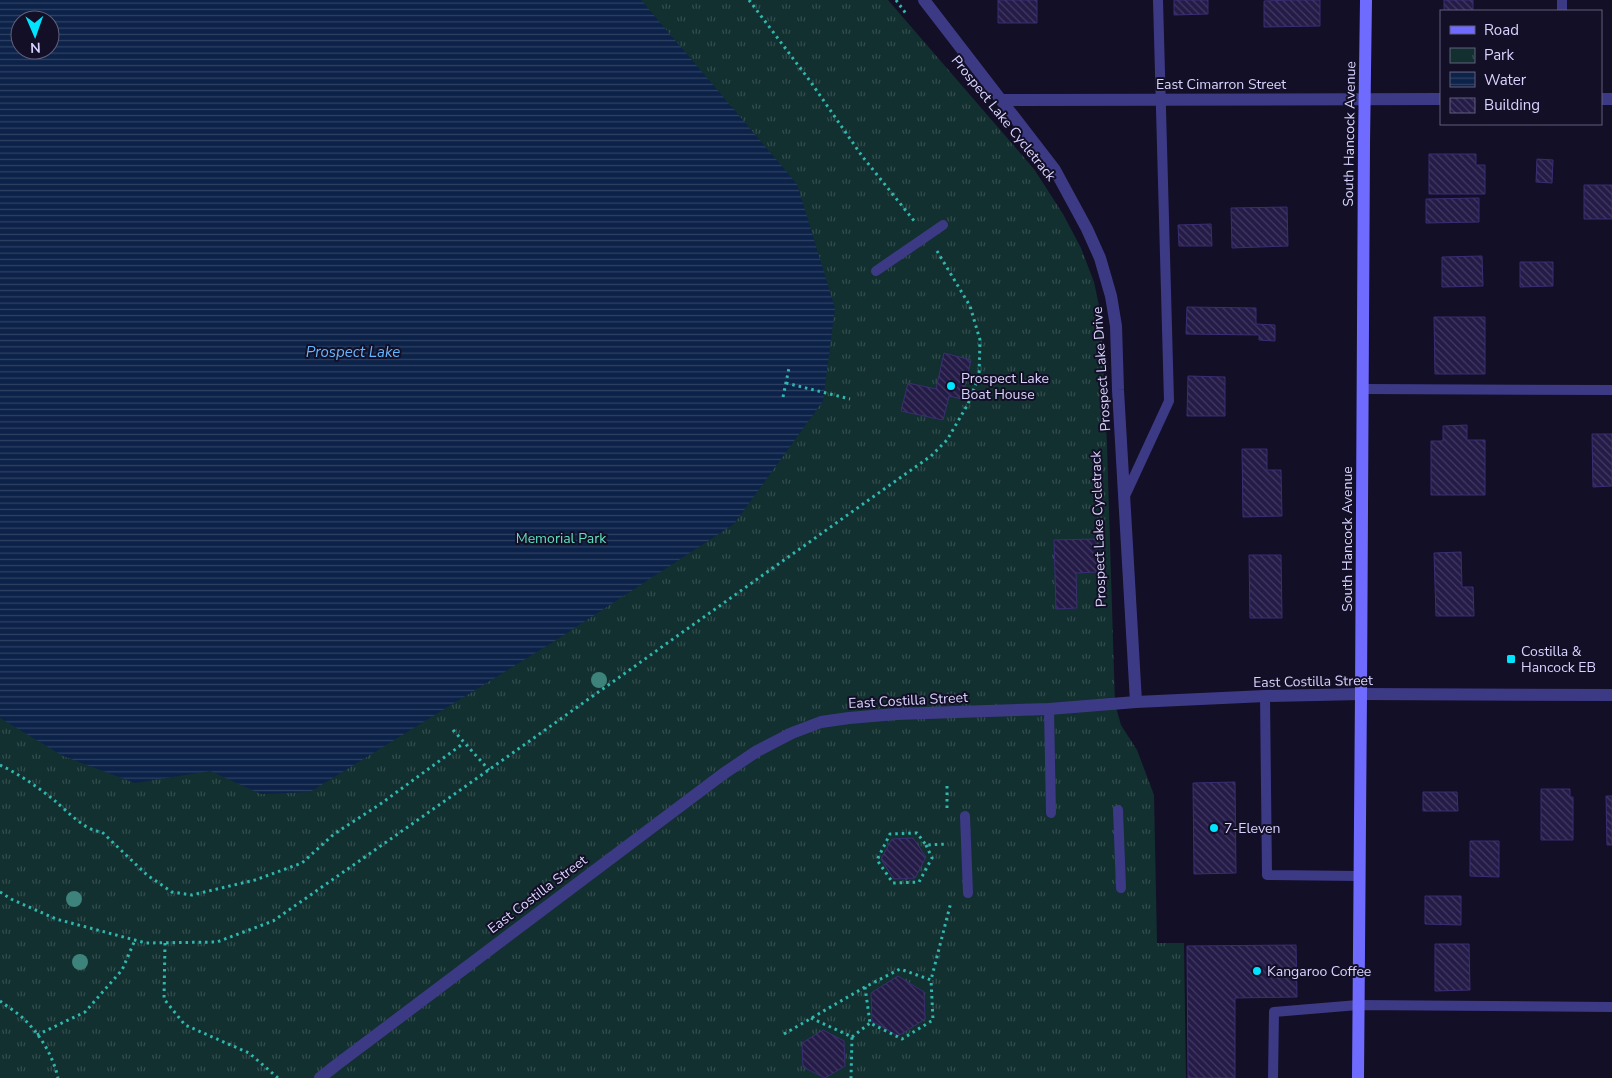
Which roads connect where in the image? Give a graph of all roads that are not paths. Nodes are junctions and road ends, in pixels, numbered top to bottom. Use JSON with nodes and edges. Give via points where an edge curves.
{"nodes":[{"id":1,"x":924,"y":0,"type":"edge"},
{"id":2,"x":1158,"y":0,"type":"edge"},
{"id":3,"x":1366,"y":0,"type":"edge"},
{"id":4,"x":1160,"y":99,"type":"junction"},
{"id":5,"x":1364,"y":99,"type":"junction"},
{"id":6,"x":1440,"y":99,"type":"edge"},
{"id":7,"x":1002,"y":100,"type":"junction"},
{"id":8,"x":943,"y":225,"type":"dead end"},
{"id":9,"x":876,"y":271,"type":"dead end"},
{"id":10,"x":1363,"y":389,"type":"junction"},
{"id":11,"x":1612,"y":390,"type":"edge"},
{"id":12,"x":1124,"y":497,"type":"junction"},
{"id":13,"x":1361,"y":694,"type":"junction"},
{"id":14,"x":1612,"y":695,"type":"edge"},
{"id":15,"x":1265,"y":696,"type":"junction"},
{"id":16,"x":1136,"y":702,"type":"junction"},
{"id":17,"x":1049,"y":709,"type":"junction"},
{"id":18,"x":1118,"y":810,"type":"dead end"},
{"id":19,"x":1050,"y":813,"type":"dead end"},
{"id":20,"x":965,"y":816,"type":"dead end"},
{"id":21,"x":1359,"y":876,"type":"junction"},
{"id":22,"x":1121,"y":888,"type":"dead end"},
{"id":23,"x":968,"y":893,"type":"dead end"},
{"id":24,"x":1358,"y":1005,"type":"junction"},
{"id":25,"x":1612,"y":1007,"type":"edge"},
{"id":26,"x":320,"y":1078,"type":"edge"},
{"id":27,"x":1273,"y":1078,"type":"edge"},
{"id":28,"x":1358,"y":1078,"type":"edge"}],
"edges":[{"from":1,"to":7,"type":"street","name":"Prospect Lake Drive"},
{"from":2,"to":4,"type":"lane"},
{"from":3,"to":5,"type":"main road","name":"South Hancock Avenue"},
{"from":4,"to":5,"type":"street","name":"East Cimarron Street"},
{"from":4,"to":7,"type":"street","name":"East Cimarron Street"},
{"from":4,"to":12,"type":"lane","via":[[1169,401]]},
{"from":5,"to":6,"type":"street","name":"East Cimarron Street"},
{"from":5,"to":10,"type":"main road","name":"South Hancock Avenue"},
{"from":7,"to":12,"type":"street","name":"Prospect Lake Drive","via":[[1055,170],[1100,258],[1116,326]]},
{"from":8,"to":9,"type":"lane"},
{"from":10,"to":11,"type":"lane"},
{"from":10,"to":13,"type":"main road","name":"South Hancock Avenue"},
{"from":12,"to":16,"type":"street","name":"Prospect Lake Drive"},
{"from":13,"to":14,"type":"street","name":"East Costilla Street"},
{"from":13,"to":15,"type":"street","name":"East Costilla Street"},
{"from":13,"to":21,"type":"main road","name":"South Hancock Avenue"},
{"from":15,"to":16,"type":"street","name":"East Costilla Street"},
{"from":15,"to":21,"type":"lane","via":[[1268,875]]},
{"from":16,"to":17,"type":"street","name":"East Costilla Street"},
{"from":17,"to":19,"type":"lane"},
{"from":17,"to":26,"type":"street","name":"East Costilla Street","via":[[849,718],[821,722],[792,733],[723,774]]},
{"from":18,"to":22,"type":"lane"},
{"from":20,"to":23,"type":"lane"},
{"from":21,"to":24,"type":"main road","name":"South Hancock Avenue"},
{"from":24,"to":25,"type":"lane"},
{"from":24,"to":27,"type":"lane","via":[[1274,1012]]},
{"from":24,"to":28,"type":"main road","name":"South Hancock Avenue"}]}
